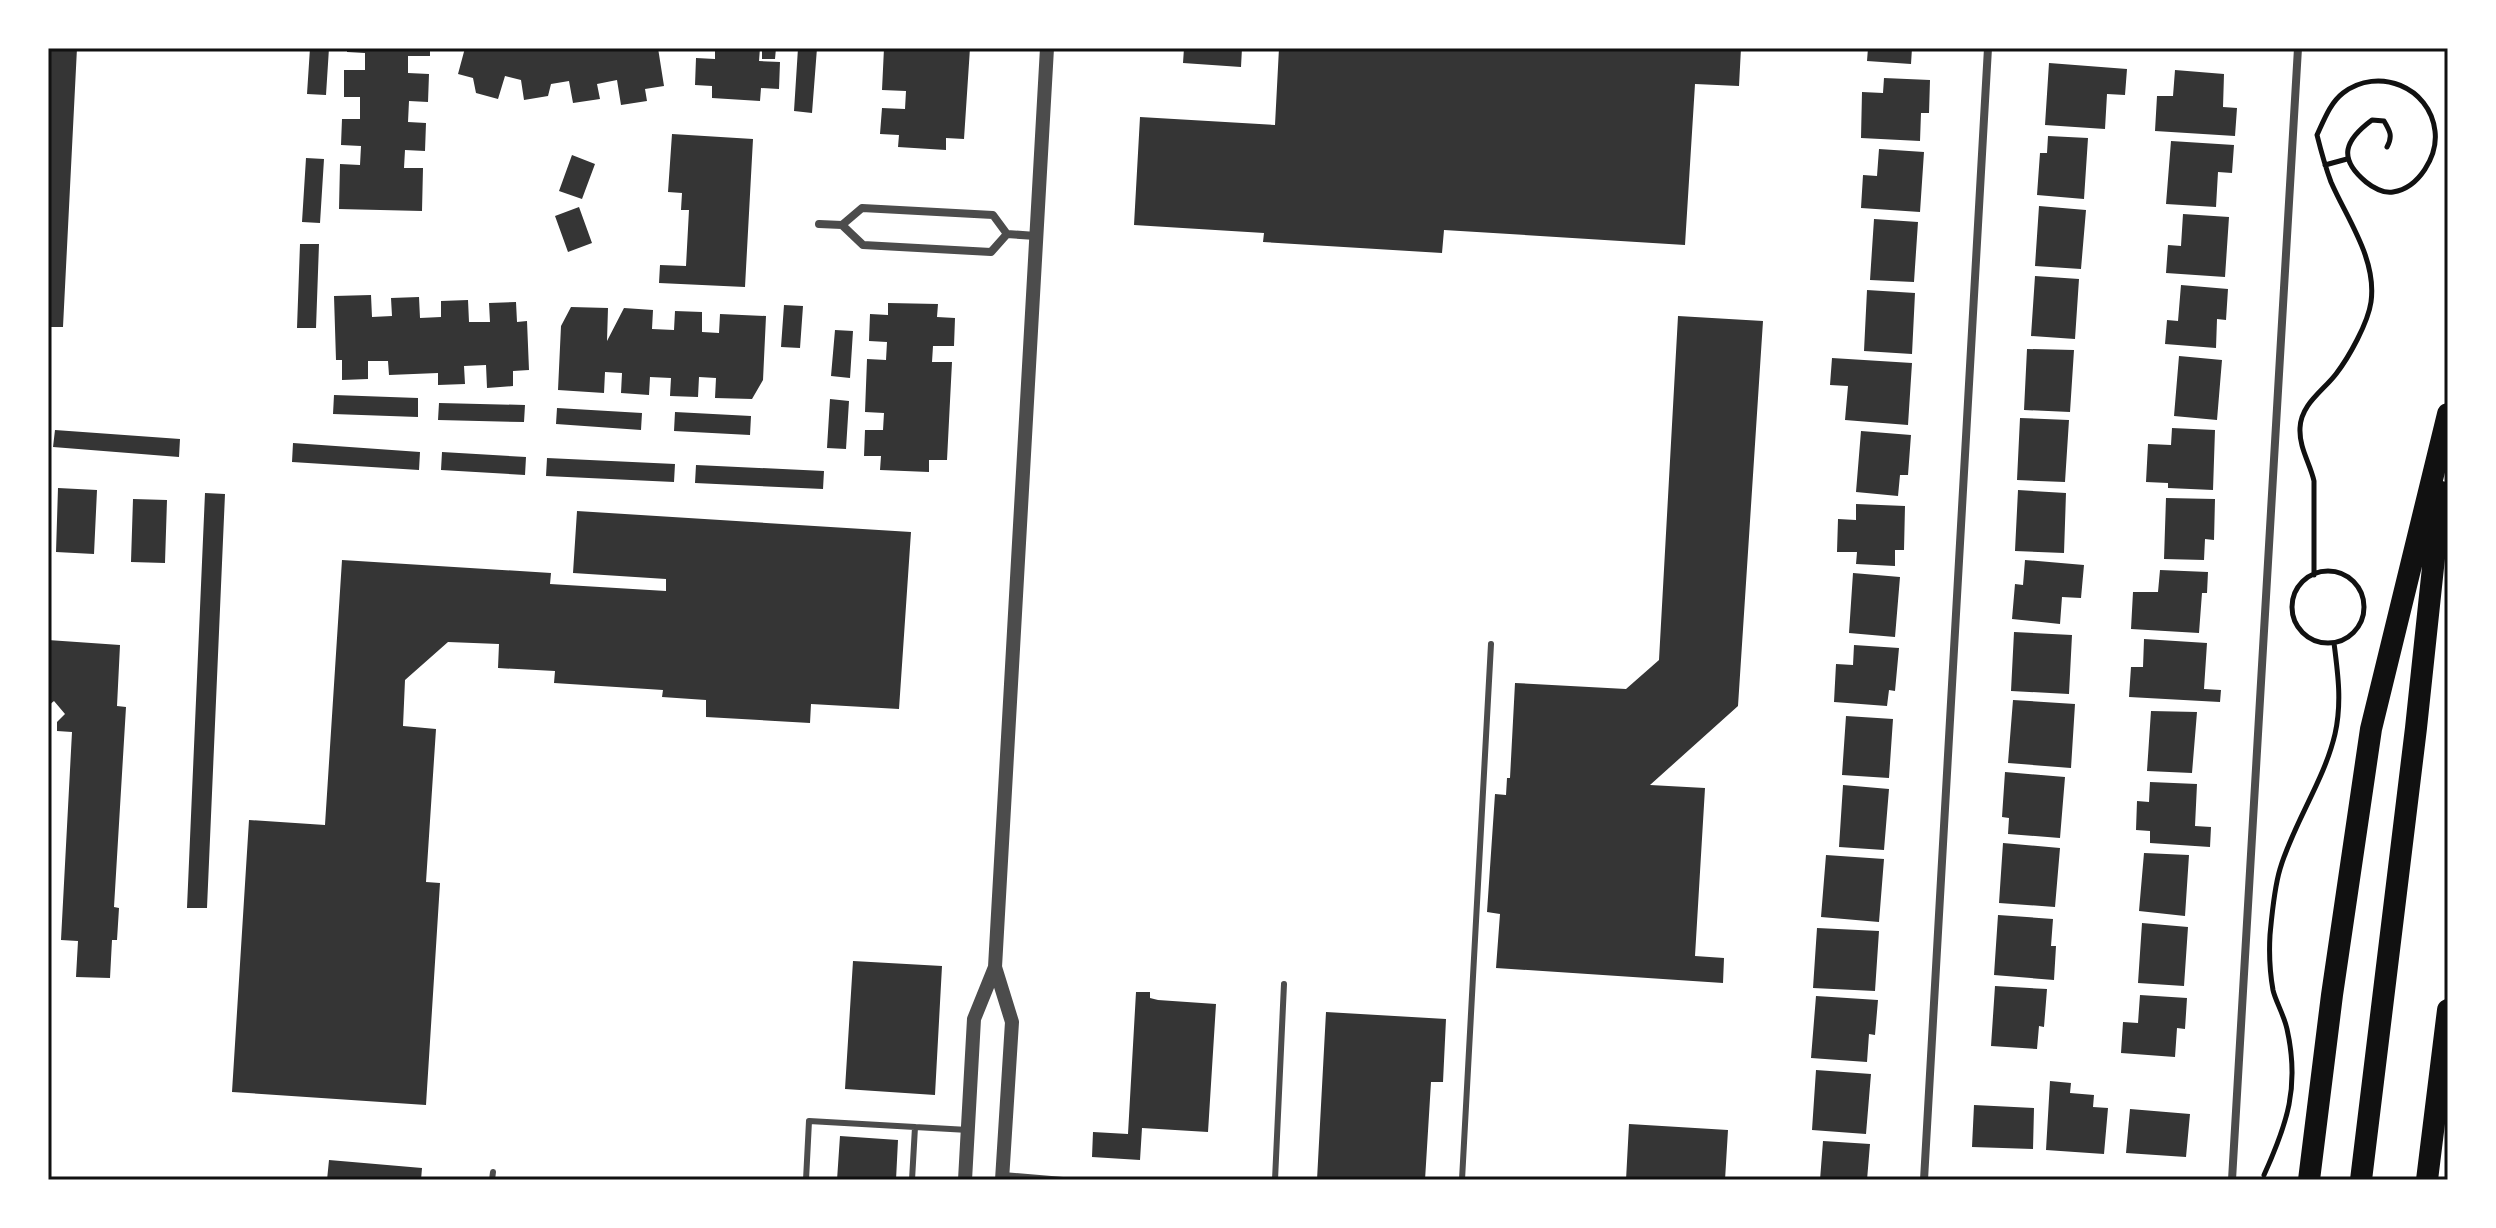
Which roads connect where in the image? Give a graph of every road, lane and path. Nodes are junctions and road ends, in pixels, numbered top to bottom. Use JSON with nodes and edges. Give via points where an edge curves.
{"nodes":[{"id":1,"x":1047,"y":48,"type":"edge"},
{"id":2,"x":1988,"y":48,"type":"edge"},
{"id":3,"x":2298,"y":48,"type":"edge"},
{"id":4,"x":2387,"y":147,"type":"dead end"},
{"id":5,"x":2347,"y":159,"type":"junction"},
{"id":6,"x":2325,"y":165,"type":"junction"},
{"id":7,"x":819,"y":224,"type":"dead end"},
{"id":8,"x":842,"y":225,"type":"junction"},
{"id":9,"x":1007,"y":234,"type":"junction"},
{"id":10,"x":1036,"y":236,"type":"junction"},
{"id":11,"x":2448,"y":414,"type":"edge"},
{"id":12,"x":2448,"y":427,"type":"edge"},
{"id":13,"x":2314,"y":575,"type":"junction"},
{"id":14,"x":2334,"y":643,"type":"junction"},
{"id":15,"x":1491,"y":644,"type":"dead end"},
{"id":16,"x":995,"y":967,"type":"junction"},
{"id":17,"x":1284,"y":984,"type":"dead end"},
{"id":18,"x":2448,"y":1010,"type":"edge"},
{"id":19,"x":915,"y":1127,"type":"junction"},
{"id":20,"x":968,"y":1130,"type":"junction"},
{"id":21,"x":2264,"y":1175,"type":"dead end"},
{"id":22,"x":1003,"y":1177,"type":"edge"},
{"id":23,"x":806,"y":1180,"type":"edge"},
{"id":24,"x":912,"y":1180,"type":"edge"},
{"id":25,"x":965,"y":1180,"type":"edge"},
{"id":26,"x":1063,"y":1180,"type":"edge"},
{"id":27,"x":1275,"y":1180,"type":"edge"},
{"id":28,"x":1462,"y":1180,"type":"edge"},
{"id":29,"x":1924,"y":1180,"type":"edge"},
{"id":30,"x":2232,"y":1180,"type":"edge"},
{"id":31,"x":2309,"y":1180,"type":"edge"},
{"id":32,"x":2361,"y":1180,"type":"edge"},
{"id":33,"x":2427,"y":1180,"type":"edge"}],
"edges":[{"from":1,"to":10,"type":"street"},
{"from":2,"to":29,"type":"street"},
{"from":3,"to":30,"type":"street"},
{"from":4,"to":5,"type":"path","via":[[2391,132],[2384,121],[2372,120],[2348,143]]},
{"from":5,"to":6,"type":"path"},
{"from":5,"to":6,"type":"path","via":[[2373,188],[2392,193],[2410,185],[2433,153],[2431,114],[2421,99],[2390,81],[2356,85],[2329,108],[2317,135]]},
{"from":6,"to":13,"type":"path","via":[[2364,250],[2372,288],[2371,305],[2353,349],[2307,405],[2300,428],[2314,481]]},
{"from":7,"to":8,"type":"street"},
{"from":8,"to":9,"type":"street","via":[[862,208],[891,209],[993,215]]},
{"from":8,"to":9,"type":"street","via":[[863,245],[991,252]]},
{"from":9,"to":10,"type":"street"},
{"from":10,"to":16,"type":"street"},
{"from":11,"to":31,"type":"highway","via":[[2371,729]]},
{"from":12,"to":32,"type":"highway"},
{"from":13,"to":14,"type":"path","via":[[2294,595],[2294,619],[2309,638]]},
{"from":13,"to":14,"type":"path","via":[[2340,573],[2363,597],[2362,621],[2355,632]]},
{"from":14,"to":21,"type":"path","via":[[2339,679],[2335,735],[2280,870],[2270,937],[2273,992],[2287,1029],[2292,1079],[2285,1127]]},
{"from":15,"to":28,"type":"lane"},
{"from":16,"to":20,"type":"street","via":[[974,1019]]},
{"from":16,"to":22,"type":"street","via":[[1012,1022]]},
{"from":17,"to":27,"type":"lane"},
{"from":18,"to":33,"type":"highway"},
{"from":19,"to":20,"type":"lane"},
{"from":19,"to":23,"type":"lane","via":[[809,1121]]},
{"from":19,"to":24,"type":"lane"},
{"from":20,"to":25,"type":"street"},
{"from":22,"to":26,"type":"lane"}]}
